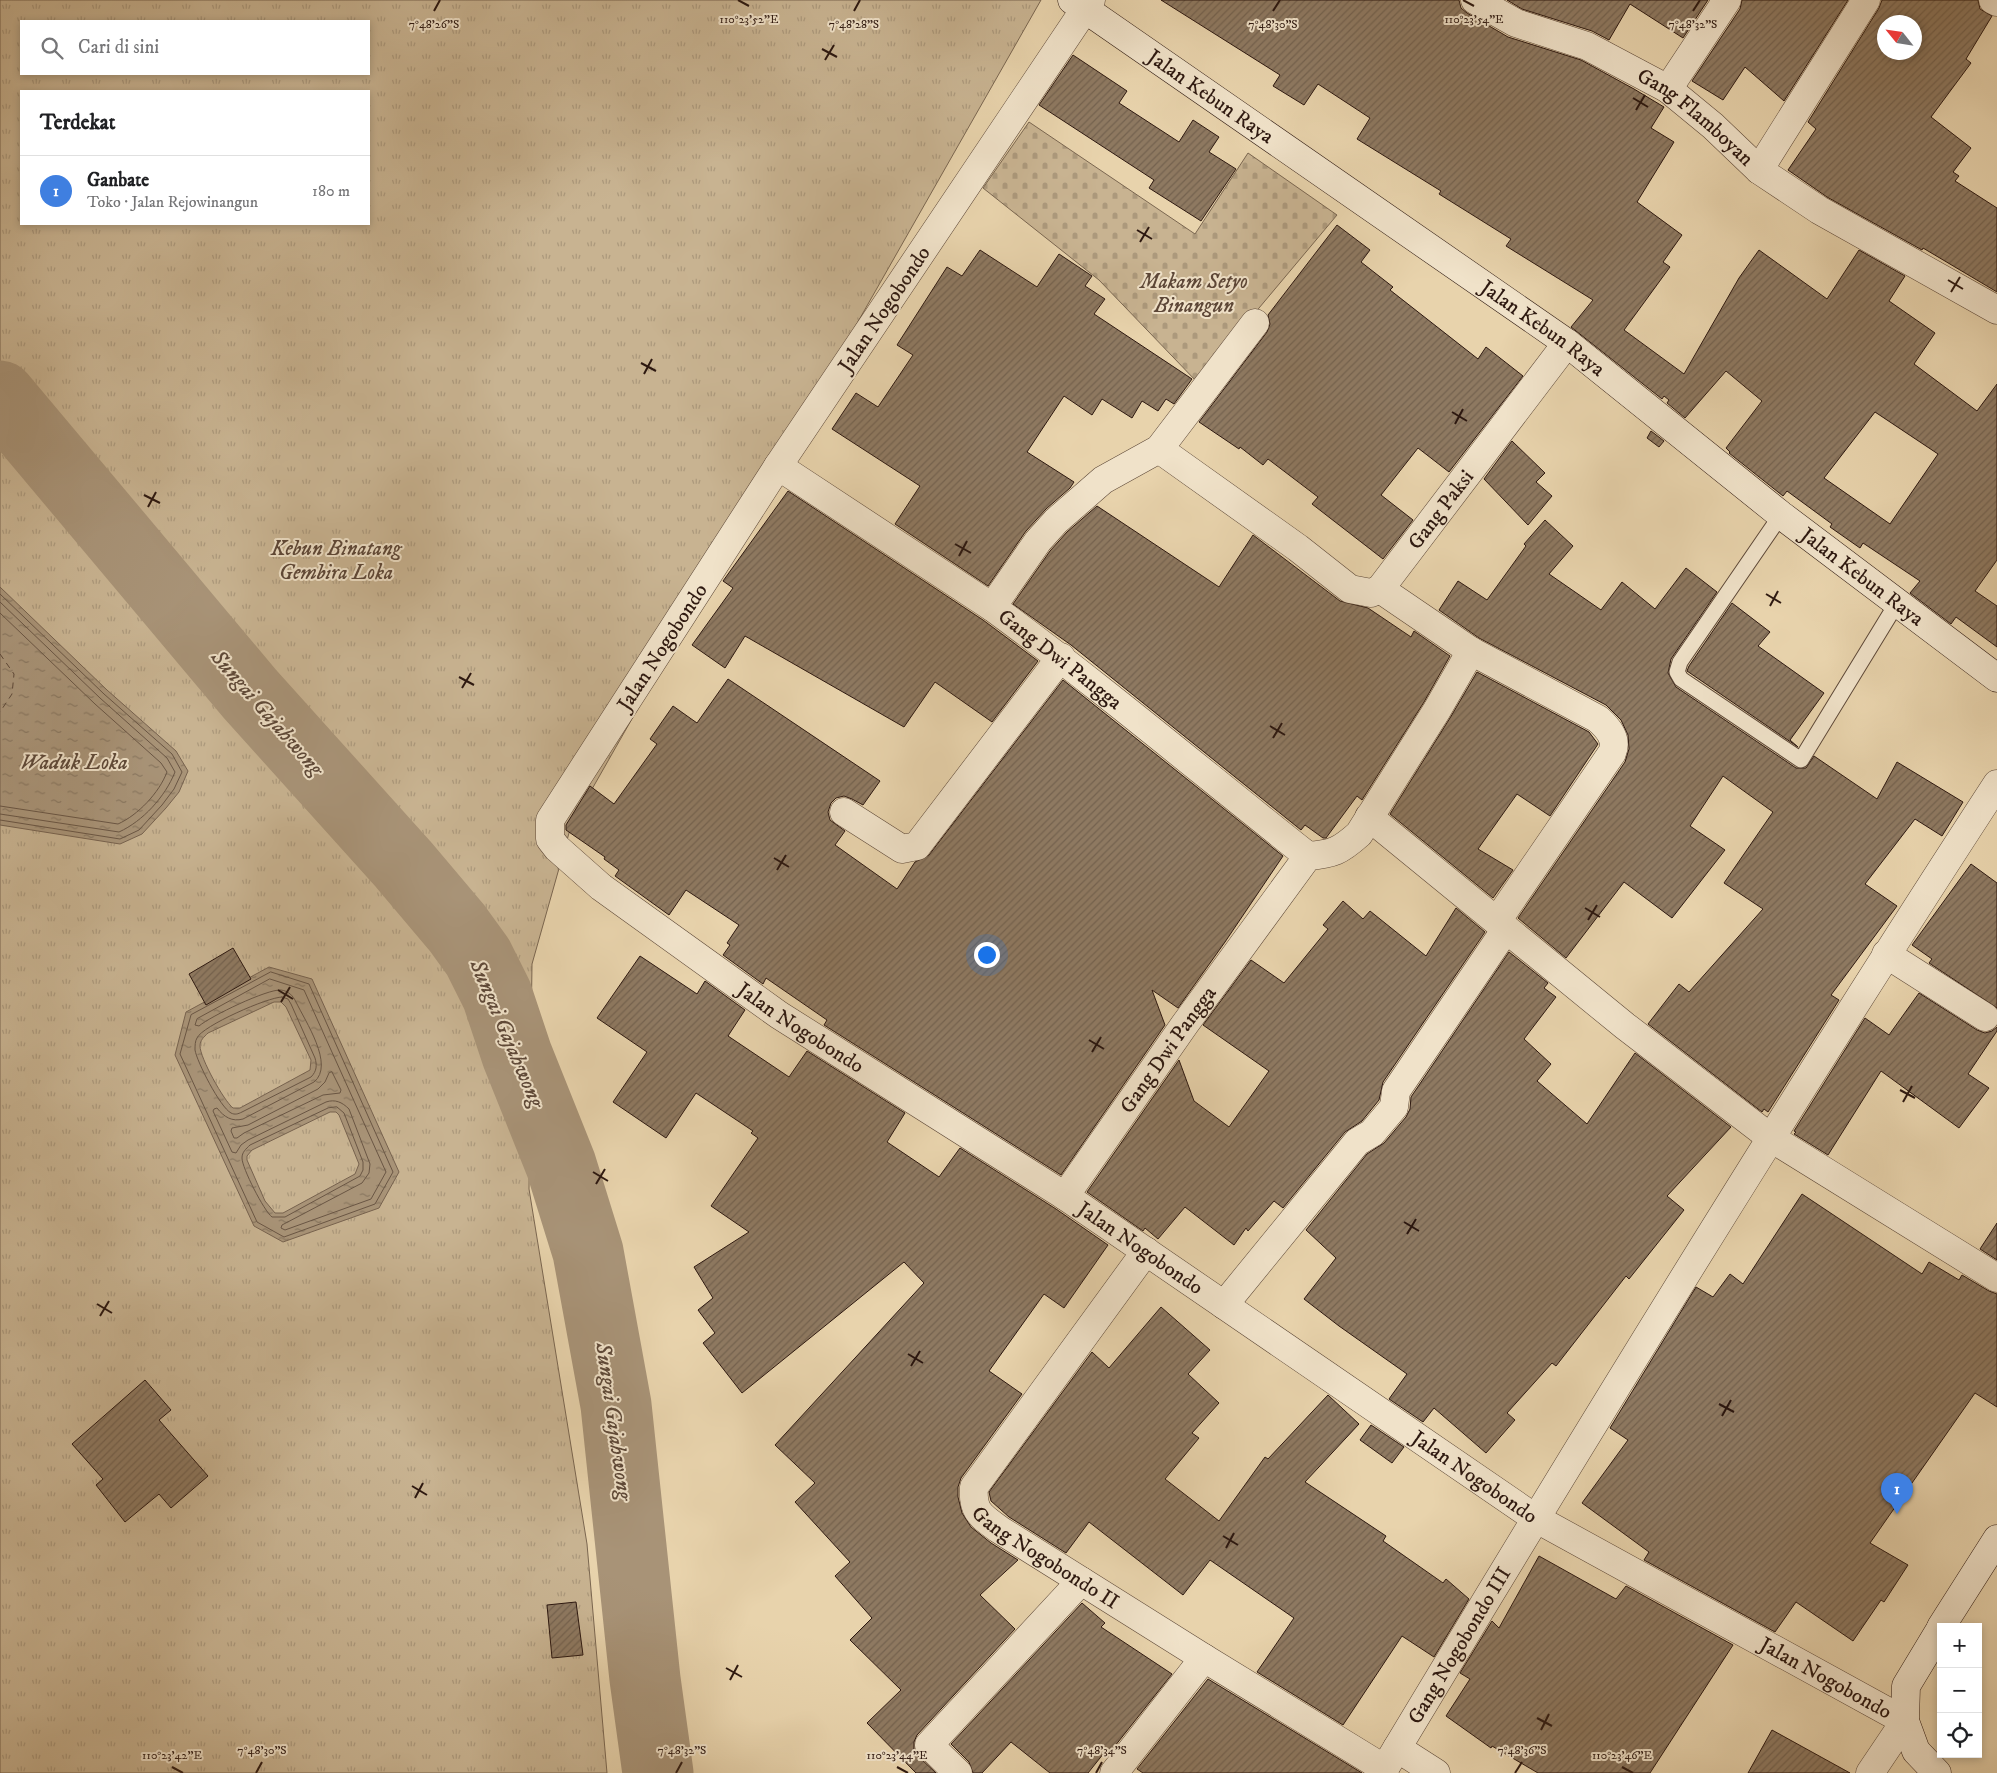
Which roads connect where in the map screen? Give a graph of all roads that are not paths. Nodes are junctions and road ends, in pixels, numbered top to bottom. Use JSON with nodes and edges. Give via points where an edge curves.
{"nodes":[{"id":1,"x":1475,"y":0,"type":"edge"},
{"id":2,"x":1727,"y":0,"type":"edge"},
{"id":3,"x":1866,"y":0,"type":"edge"},
{"id":4,"x":1994,"y":0,"type":"edge"},
{"id":5,"x":1997,"y":2,"type":"edge"},
{"id":6,"x":1083,"y":3,"type":"edge"},
{"id":7,"x":1668,"y":90,"type":"junction"},
{"id":8,"x":1758,"y":170,"type":"junction"},
{"id":9,"x":1997,"y":310,"type":"edge"},
{"id":10,"x":1255,"y":323,"type":"dead end"},
{"id":11,"x":1567,"y":343,"type":"junction"},
{"id":12,"x":1159,"y":449,"type":"junction"},
{"id":13,"x":778,"y":466,"type":"junction"},
{"id":14,"x":1781,"y":515,"type":"junction"},
{"id":15,"x":1380,"y":589,"type":"junction"},
{"id":16,"x":1897,"y":603,"type":"junction"},
{"id":17,"x":992,"y":607,"type":"junction"},
{"id":18,"x":1471,"y":651,"type":"junction"},
{"id":19,"x":1061,"y":657,"type":"junction"},
{"id":20,"x":1997,"y":678,"type":"edge"},
{"id":21,"x":1997,"y":784,"type":"edge"},
{"id":22,"x":844,"y":812,"type":"dead end"},
{"id":23,"x":1368,"y":817,"type":"junction"},
{"id":24,"x":1308,"y":856,"type":"junction"},
{"id":25,"x":1502,"y":925,"type":"junction"},
{"id":26,"x":1886,"y":954,"type":"junction"},
{"id":27,"x":1985,"y":1017,"type":"dead end"},
{"id":28,"x":1771,"y":1138,"type":"junction"},
{"id":29,"x":1065,"y":1196,"type":"junction"},
{"id":30,"x":1146,"y":1251,"type":"junction"},
{"id":31,"x":1997,"y":1278,"type":"edge"},
{"id":32,"x":1224,"y":1305,"type":"junction"},
{"id":33,"x":1536,"y":1518,"type":"junction"},
{"id":34,"x":1997,"y":1539,"type":"edge"},
{"id":35,"x":1082,"y":1581,"type":"junction"},
{"id":36,"x":1944,"y":1623,"type":"edge"},
{"id":37,"x":1937,"y":1634,"type":"edge"},
{"id":38,"x":1204,"y":1658,"type":"junction"},
{"id":39,"x":1905,"y":1721,"type":"junction"},
{"id":40,"x":1388,"y":1763,"type":"edge"},
{"id":41,"x":958,"y":1773,"type":"edge"},
{"id":42,"x":1114,"y":1773,"type":"edge"},
{"id":43,"x":1436,"y":1773,"type":"edge"},
{"id":44,"x":1870,"y":1773,"type":"edge"},
{"id":45,"x":1937,"y":1773,"type":"edge"}],
"edges":[{"from":1,"to":7,"type":"street","name":"Gang Flamboyan","via":[[1516,22],[1587,46]]},
{"from":2,"to":7,"type":"street"},
{"from":3,"to":8,"type":"street","name":"Gang Flamboyan"},
{"from":4,"to":5,"type":"street"},
{"from":6,"to":11,"type":"street","name":"Jalan Kebun Raya"},
{"from":6,"to":13,"type":"street","name":"Jalan Nogobondo"},
{"from":7,"to":8,"type":"street","name":"Gang Flamboyan"},
{"from":8,"to":9,"type":"street","via":[[1820,210]]},
{"from":10,"to":12,"type":"street"},
{"from":11,"to":14,"type":"street","name":"Jalan Kebun Raya"},
{"from":11,"to":15,"type":"street","name":"Gang Paksi"},
{"from":12,"to":15,"type":"street","via":[[1350,589],[1370,594]]},
{"from":12,"to":17,"type":"street","name":"Gang Dwi Pangga","via":[[1103,480],[1056,521]]},
{"from":13,"to":17,"type":"street"},
{"from":13,"to":29,"type":"street","name":"Jalan Nogobondo","via":[[550,820],[550,839],[601,887],[779,1015]]},
{"from":14,"to":16,"type":"street","name":"Jalan Kebun Raya"},
{"from":14,"to":16,"type":"lane","via":[[1680,662],[1677,672],[1681,680],[1800,760]]},
{"from":15,"to":18,"type":"street"},
{"from":16,"to":20,"type":"street","name":"Jalan Kebun Raya"},
{"from":17,"to":19,"type":"street","name":"Gang Dwi Pangga"},
{"from":18,"to":23,"type":"street"},
{"from":18,"to":25,"type":"street","via":[[1598,720],[1606,726],[1614,743],[1612,753]]},
{"from":19,"to":22,"type":"street","via":[[917,846],[902,849]]},
{"from":19,"to":24,"type":"street","name":"Gang Dwi Pangga"},
{"from":21,"to":26,"type":"street","name":"Gang Nogobondo III"},
{"from":23,"to":24,"type":"street","via":[[1359,834],[1347,845],[1329,855]]},
{"from":23,"to":25,"type":"street"},
{"from":24,"to":29,"type":"street","name":"Gang Dwi Pangga"},
{"from":25,"to":28,"type":"street"},
{"from":25,"to":32,"type":"street","via":[[1396,1091],[1394,1107],[1372,1133],[1357,1142]]},
{"from":26,"to":27,"type":"street"},
{"from":26,"to":28,"type":"street","name":"Gang Nogobondo III"},
{"from":28,"to":31,"type":"street"},
{"from":28,"to":33,"type":"street","name":"Gang Nogobondo III"},
{"from":29,"to":30,"type":"street","name":"Jalan Nogobondo"},
{"from":30,"to":32,"type":"street","name":"Jalan Nogobondo"},
{"from":30,"to":35,"type":"street","name":"Gang Nogobondo II","via":[[974,1487],[973,1502],[977,1512],[986,1520]]},
{"from":32,"to":33,"type":"street","name":"Jalan Nogobondo"},
{"from":33,"to":39,"type":"street","name":"Jalan Nogobondo"},
{"from":33,"to":40,"type":"street","name":"Gang Nogobondo III"},
{"from":34,"to":36,"type":"street"},
{"from":35,"to":38,"type":"street","name":"Gang Nogobondo II"},
{"from":35,"to":41,"type":"street","via":[[929,1745]]},
{"from":37,"to":39,"type":"street","via":[[1906,1686]]},
{"from":38,"to":40,"type":"street","name":"Gang Nogobondo II"},
{"from":38,"to":42,"type":"street"},
{"from":39,"to":44,"type":"street"},
{"from":39,"to":45,"type":"street","via":[[1916,1751]]},
{"from":40,"to":43,"type":"street","name":"Gang Nogobondo II"}]}
